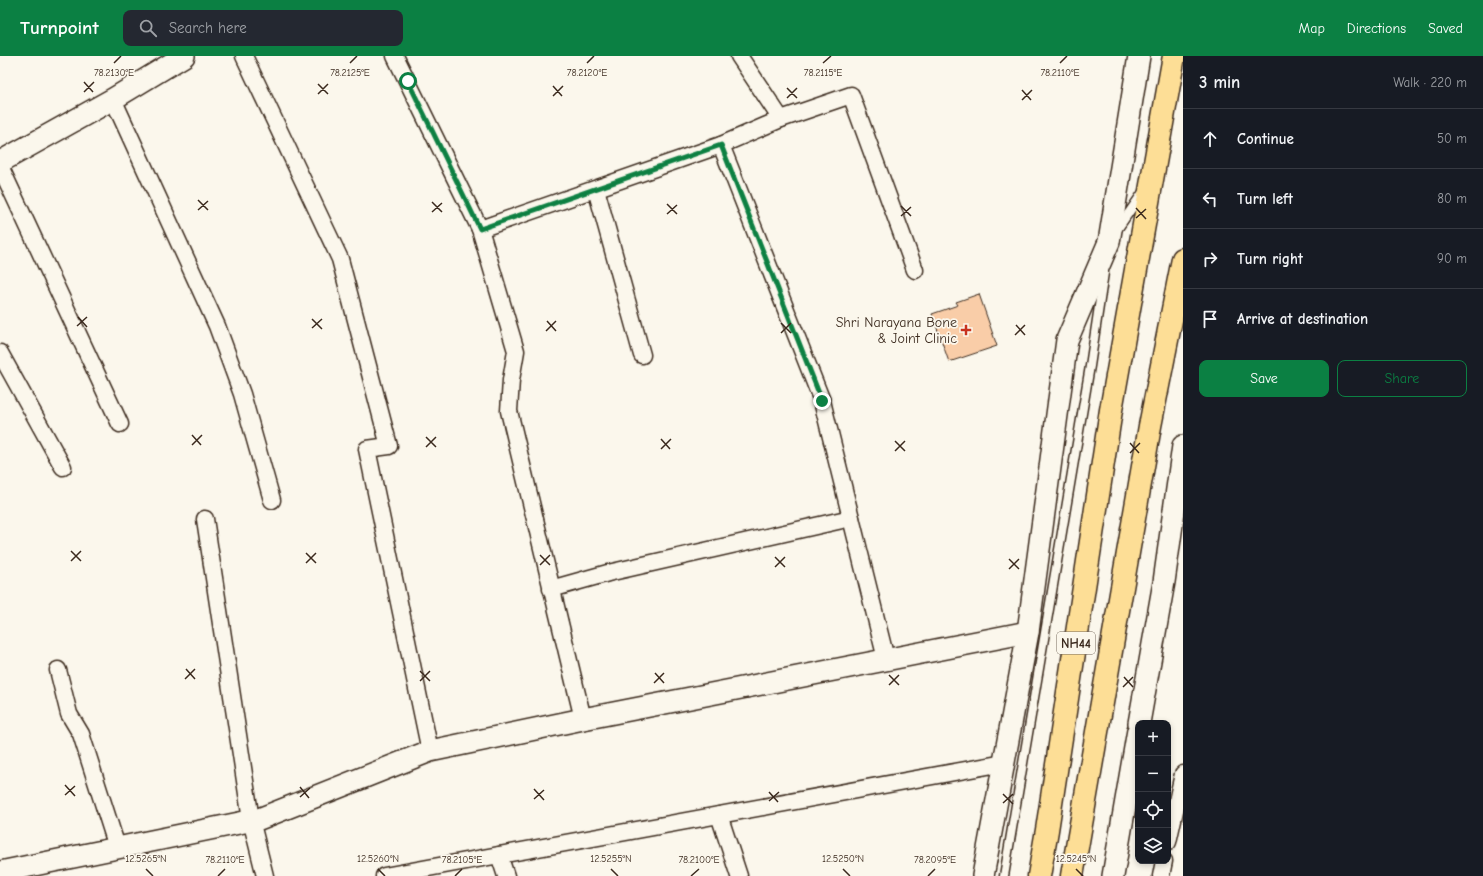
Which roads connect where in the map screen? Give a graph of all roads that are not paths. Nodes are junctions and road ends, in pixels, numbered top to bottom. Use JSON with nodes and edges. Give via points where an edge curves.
{"nodes":[{"id":1,"x":184,"y":56,"type":"edge"},
{"id":2,"x":244,"y":56,"type":"edge"},
{"id":3,"x":395,"y":56,"type":"edge"},
{"id":4,"x":739,"y":56,"type":"edge"},
{"id":5,"x":1139,"y":56,"type":"edge"},
{"id":6,"x":1174,"y":56,"type":"edge"},
{"id":7,"x":113,"y":99,"type":"junction"},
{"id":8,"x":781,"y":119,"type":"junction"},
{"id":9,"x":721,"y":145,"type":"junction"},
{"id":10,"x":0,"y":162,"type":"edge"},
{"id":11,"x":0,"y":166,"type":"edge"},
{"id":12,"x":1153,"y":178,"type":"junction"},
{"id":13,"x":596,"y":189,"type":"junction"},
{"id":14,"x":480,"y":229,"type":"junction"},
{"id":15,"x":1109,"y":242,"type":"junction"},
{"id":16,"x":1183,"y":259,"type":"edge"},
{"id":17,"x":915,"y":270,"type":"dead end"},
{"id":18,"x":0,"y":353,"type":"edge"},
{"id":19,"x":642,"y":355,"type":"dead end"},
{"id":20,"x":120,"y":424,"type":"dead end"},
{"id":21,"x":1183,"y":446,"type":"edge"},
{"id":22,"x":63,"y":467,"type":"dead end"},
{"id":23,"x":272,"y":500,"type":"dead end"},
{"id":24,"x":851,"y":518,"type":"junction"},
{"id":25,"x":205,"y":519,"type":"dead end"},
{"id":26,"x":551,"y":589,"type":"junction"},
{"id":27,"x":1028,"y":632,"type":"junction"},
{"id":28,"x":886,"y":659,"type":"junction"},
{"id":29,"x":58,"y":670,"type":"dead end"},
{"id":30,"x":583,"y":719,"type":"junction"},
{"id":31,"x":1140,"y":720,"type":"edge"},
{"id":32,"x":1135,"y":747,"type":"edge"},
{"id":33,"x":430,"y":751,"type":"junction"},
{"id":34,"x":1004,"y":763,"type":"junction"},
{"id":35,"x":1183,"y":774,"type":"edge"},
{"id":36,"x":719,"y":815,"type":"junction"},
{"id":37,"x":251,"y":820,"type":"junction"},
{"id":38,"x":1171,"y":828,"type":"edge"},
{"id":39,"x":117,"y":847,"type":"junction"},
{"id":40,"x":499,"y":855,"type":"junction"},
{"id":41,"x":1163,"y":864,"type":"edge"},
{"id":42,"x":0,"y":872,"type":"edge"},
{"id":43,"x":411,"y":874,"type":"edge"},
{"id":44,"x":265,"y":876,"type":"edge"},
{"id":45,"x":384,"y":876,"type":"edge"},
{"id":46,"x":506,"y":876,"type":"edge"},
{"id":47,"x":739,"y":876,"type":"edge"},
{"id":48,"x":981,"y":876,"type":"edge"},
{"id":49,"x":1004,"y":876,"type":"edge"},
{"id":50,"x":1038,"y":876,"type":"edge"},
{"id":51,"x":1072,"y":876,"type":"edge"},
{"id":52,"x":1112,"y":876,"type":"edge"},
{"id":53,"x":1161,"y":876,"type":"edge"}],
"edges":[{"from":1,"to":7,"type":"street"},
{"from":2,"to":33,"type":"street","via":[[340,259],[389,446],[367,449]]},
{"from":3,"to":14,"type":"street"},
{"from":4,"to":8,"type":"street"},
{"from":5,"to":15,"type":"street"},
{"from":6,"to":12,"type":"highway","number":"NH44"},
{"from":7,"to":10,"type":"street"},
{"from":7,"to":23,"type":"street","via":[[217,326],[242,394]]},
{"from":8,"to":9,"type":"street"},
{"from":8,"to":17,"type":"street","via":[[851,95]]},
{"from":9,"to":13,"type":"street"},
{"from":9,"to":24,"type":"street","via":[[822,401]]},
{"from":11,"to":20,"type":"street"},
{"from":12,"to":15,"type":"lane"},
{"from":12,"to":50,"type":"highway","number":"NH44","via":[[1111,410]]},
{"from":13,"to":14,"type":"street"},
{"from":13,"to":19,"type":"street"},
{"from":14,"to":26,"type":"street","via":[[516,351],[509,411]]},
{"from":15,"to":27,"type":"street","via":[[1067,340]]},
{"from":15,"to":49,"type":"lane"},
{"from":16,"to":51,"type":"highway","number":"NH44","via":[[1150,426]]},
{"from":18,"to":22,"type":"street"},
{"from":21,"to":31,"type":"street","via":[[1164,582]]},
{"from":24,"to":26,"type":"street","via":[[608,573]]},
{"from":24,"to":28,"type":"street"},
{"from":25,"to":37,"type":"street"},
{"from":26,"to":30,"type":"street"},
{"from":27,"to":28,"type":"street"},
{"from":27,"to":34,"type":"street"},
{"from":28,"to":30,"type":"street"},
{"from":29,"to":39,"type":"street","via":[[68,714],[81,734]]},
{"from":30,"to":33,"type":"street"},
{"from":32,"to":52,"type":"street"},
{"from":33,"to":37,"type":"street"},
{"from":34,"to":36,"type":"street"},
{"from":34,"to":48,"type":"street"},
{"from":35,"to":38,"type":"street"},
{"from":36,"to":40,"type":"street"},
{"from":36,"to":47,"type":"street"},
{"from":37,"to":39,"type":"street"},
{"from":37,"to":44,"type":"street"},
{"from":39,"to":42,"type":"street"},
{"from":40,"to":43,"type":"street"},
{"from":40,"to":46,"type":"street"},
{"from":41,"to":53,"type":"street"},
{"from":43,"to":45,"type":"street"}]}
